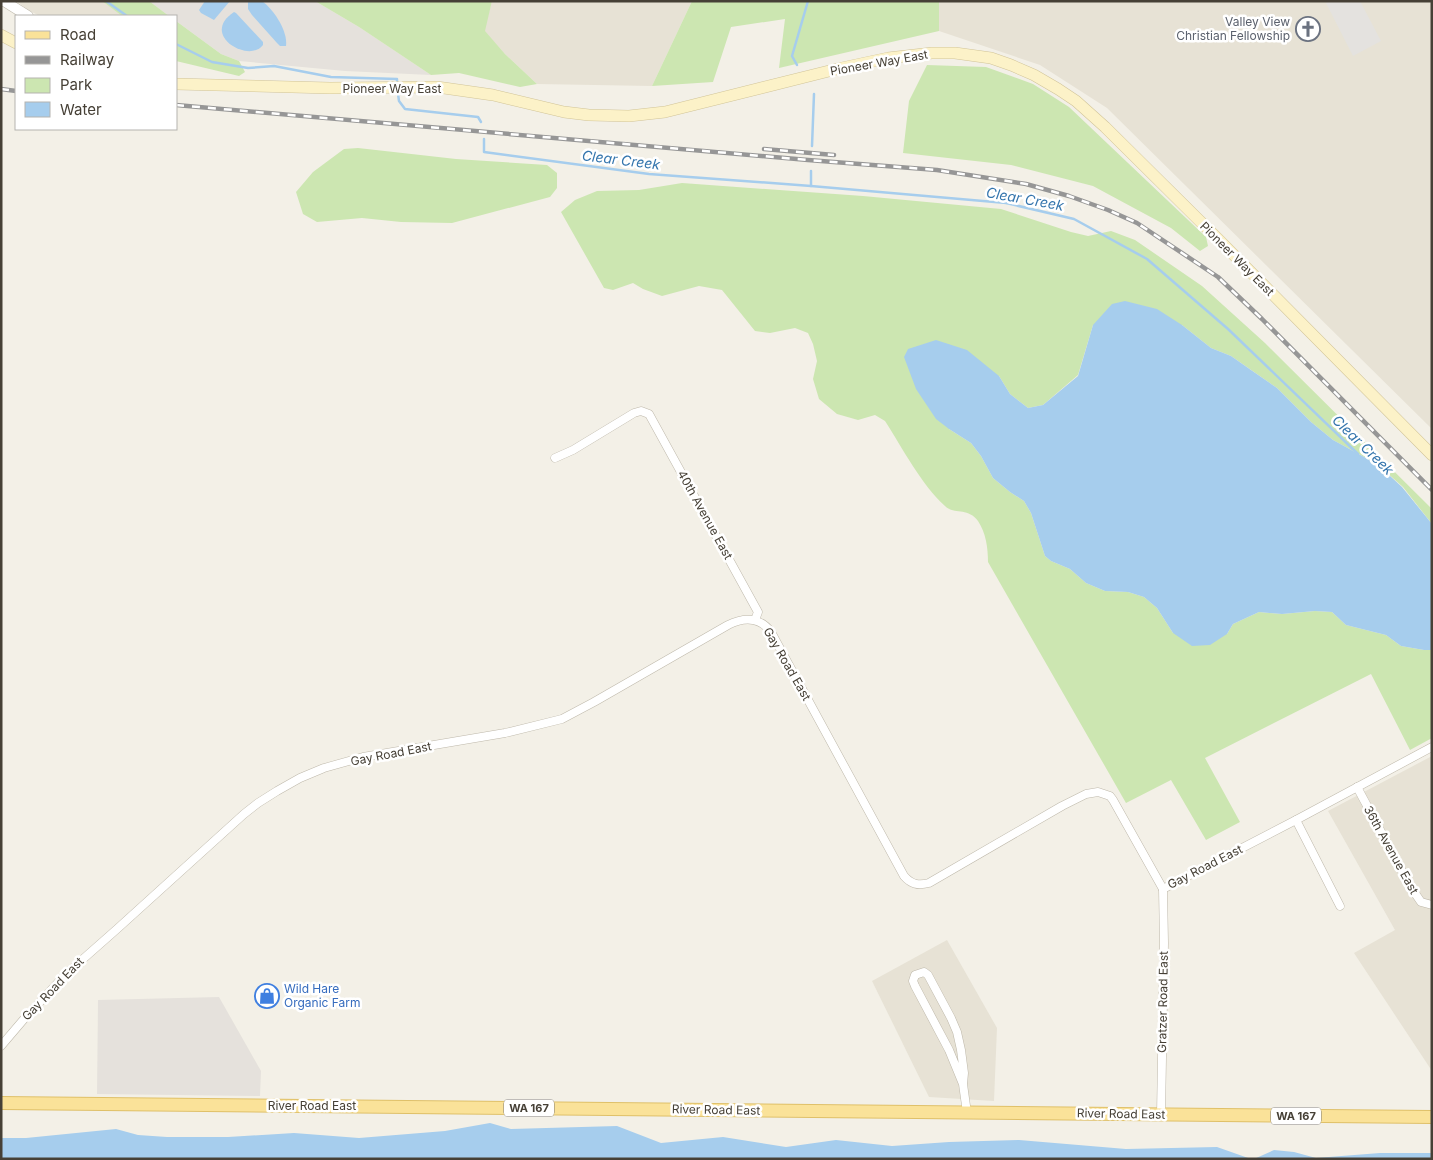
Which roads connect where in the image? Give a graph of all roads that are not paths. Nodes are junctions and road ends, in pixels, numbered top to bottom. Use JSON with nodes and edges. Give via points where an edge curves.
{"nodes":[{"id":1,"x":4,"y":1,"type":"edge"},
{"id":2,"x":26,"y":15,"type":"edge"},
{"id":3,"x":1,"y":36,"type":"edge"},
{"id":4,"x":15,"y":43,"type":"edge"},
{"id":5,"x":178,"y":84,"type":"edge"},
{"id":6,"x":1432,"y":455,"type":"edge"},
{"id":7,"x":555,"y":458,"type":"dead end"},
{"id":8,"x":754,"y":620,"type":"junction"},
{"id":9,"x":1432,"y":747,"type":"edge"},
{"id":10,"x":1357,"y":787,"type":"junction"},
{"id":11,"x":1296,"y":820,"type":"junction"},
{"id":12,"x":1163,"y":889,"type":"junction"},
{"id":13,"x":1340,"y":906,"type":"dead end"},
{"id":14,"x":1432,"y":906,"type":"edge"},
{"id":15,"x":1,"y":1046,"type":"edge"},
{"id":16,"x":963,"y":1084,"type":"junction"},
{"id":17,"x":1,"y":1103,"type":"edge"},
{"id":18,"x":967,"y":1113,"type":"junction"},
{"id":19,"x":1161,"y":1115,"type":"junction"},
{"id":20,"x":1432,"y":1117,"type":"edge"}],
"edges":[{"from":1,"to":2,"type":"street"},
{"from":3,"to":4,"type":"main road"},
{"from":5,"to":6,"type":"main road","name":"Pioneer Way East","via":[[437,87],[572,113],[629,116],[665,112],[888,58],[932,53],[991,58],[1034,74],[1076,101],[1105,127]]},
{"from":7,"to":8,"type":"street","name":"40th Avenue East","via":[[634,413],[646,411],[758,612]]},
{"from":8,"to":12,"type":"street","name":"Gay Road East","via":[[764,623],[771,632],[908,881],[923,885],[929,883],[1062,806],[1098,792],[1114,800]]},
{"from":8,"to":15,"type":"street","name":"Gay Road East","via":[[728,625],[562,719],[505,733],[363,757],[324,768],[277,791],[244,814],[66,974]]},
{"from":9,"to":10,"type":"street","name":"Gay Road East"},
{"from":10,"to":11,"type":"street","name":"Gay Road East"},
{"from":10,"to":14,"type":"street","name":"36th Avenue East","via":[[1410,886],[1421,902]]},
{"from":11,"to":12,"type":"street","name":"Gay Road East"},
{"from":11,"to":13,"type":"street"},
{"from":12,"to":19,"type":"street","name":"Gratzer Road East"},
{"from":16,"to":16,"type":"street","via":[[963,1061],[951,1018],[928,975],[924,972],[915,975],[915,986]]},
{"from":16,"to":18,"type":"street"},
{"from":17,"to":18,"type":"main road","name":"River Road East","number":"WA 167"},
{"from":18,"to":19,"type":"main road","name":"River Road East","number":"WA 167"},
{"from":19,"to":20,"type":"main road","name":"River Road East","number":"WA 167"}]}
